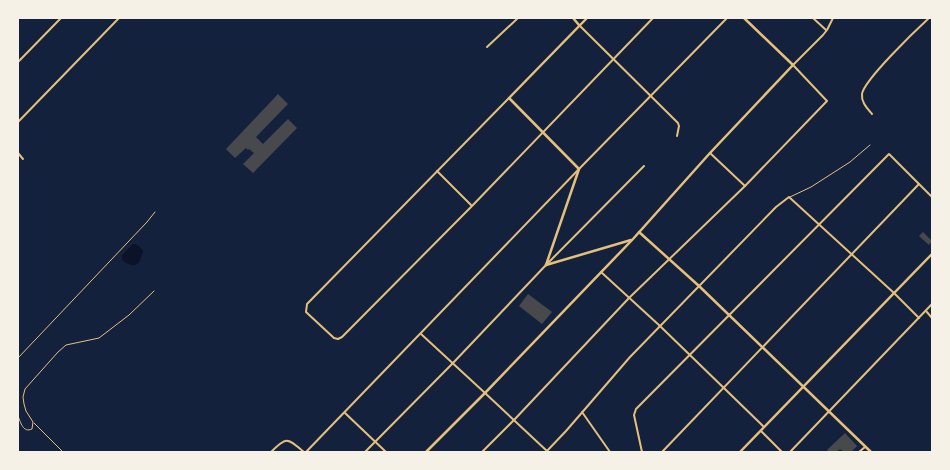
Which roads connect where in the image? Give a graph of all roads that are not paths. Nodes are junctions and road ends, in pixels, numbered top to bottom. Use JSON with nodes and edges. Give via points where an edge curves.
{"nodes":[{"id":1,"x":61,"y":18,"type":"edge"},
{"id":2,"x":119,"y":18,"type":"edge"},
{"id":3,"x":518,"y":18,"type":"edge"},
{"id":4,"x":573,"y":18,"type":"edge"},
{"id":5,"x":587,"y":18,"type":"edge"},
{"id":6,"x":653,"y":18,"type":"edge"},
{"id":7,"x":727,"y":18,"type":"edge"},
{"id":8,"x":744,"y":18,"type":"edge"},
{"id":9,"x":813,"y":18,"type":"edge"},
{"id":10,"x":833,"y":18,"type":"edge"},
{"id":11,"x":929,"y":18,"type":"edge"},
{"id":12,"x":580,"y":25,"type":"junction"},
{"id":13,"x":827,"y":30,"type":"junction"},
{"id":14,"x":488,"y":47,"type":"dead end"},
{"id":15,"x":613,"y":59,"type":"junction"},
{"id":16,"x":18,"y":62,"type":"edge"},
{"id":17,"x":793,"y":65,"type":"junction"},
{"id":18,"x":651,"y":95,"type":"junction"},
{"id":19,"x":508,"y":98,"type":"junction"},
{"id":20,"x":872,"y":114,"type":"dead end"},
{"id":21,"x":18,"y":122,"type":"edge"},
{"id":22,"x":543,"y":132,"type":"junction"},
{"id":23,"x":677,"y":136,"type":"dead end"},
{"id":24,"x":870,"y":145,"type":"dead end"},
{"id":25,"x":18,"y":153,"type":"edge"},
{"id":26,"x":710,"y":154,"type":"junction"},
{"id":27,"x":23,"y":159,"type":"dead end"},
{"id":28,"x":644,"y":166,"type":"dead end"},
{"id":29,"x":579,"y":169,"type":"junction"},
{"id":30,"x":437,"y":171,"type":"junction"},
{"id":31,"x":919,"y":184,"type":"junction"},
{"id":32,"x":745,"y":186,"type":"junction"},
{"id":33,"x":932,"y":197,"type":"edge"},
{"id":34,"x":789,"y":198,"type":"junction"},
{"id":35,"x":472,"y":206,"type":"junction"},
{"id":36,"x":155,"y":212,"type":"dead end"},
{"id":37,"x":818,"y":225,"type":"junction"},
{"id":38,"x":639,"y":232,"type":"junction"},
{"id":39,"x":633,"y":239,"type":"junction"},
{"id":40,"x":932,"y":254,"type":"edge"},
{"id":41,"x":852,"y":255,"type":"junction"},
{"id":42,"x":669,"y":258,"type":"junction"},
{"id":43,"x":546,"y":265,"type":"junction"},
{"id":44,"x":601,"y":272,"type":"junction"},
{"id":45,"x":699,"y":286,"type":"junction"},
{"id":46,"x":154,"y":291,"type":"dead end"},
{"id":47,"x":894,"y":293,"type":"junction"},
{"id":48,"x":629,"y":298,"type":"junction"},
{"id":49,"x":932,"y":304,"type":"edge"},
{"id":50,"x":926,"y":311,"type":"junction"},
{"id":51,"x":729,"y":315,"type":"junction"},
{"id":52,"x":918,"y":318,"type":"junction"},
{"id":53,"x":932,"y":318,"type":"edge"},
{"id":54,"x":660,"y":326,"type":"junction"},
{"id":55,"x":420,"y":334,"type":"junction"},
{"id":56,"x":763,"y":348,"type":"junction"},
{"id":57,"x":689,"y":356,"type":"junction"},
{"id":58,"x":18,"y":358,"type":"edge"},
{"id":59,"x":453,"y":363,"type":"junction"},
{"id":60,"x":803,"y":387,"type":"junction"},
{"id":61,"x":724,"y":389,"type":"junction"},
{"id":62,"x":485,"y":393,"type":"junction"},
{"id":63,"x":582,"y":412,"type":"junction"},
{"id":64,"x":829,"y":412,"type":"junction"},
{"id":65,"x":345,"y":413,"type":"junction"},
{"id":66,"x":18,"y":416,"type":"edge"},
{"id":67,"x":514,"y":420,"type":"junction"},
{"id":68,"x":33,"y":422,"type":"junction"},
{"id":69,"x":764,"y":428,"type":"junction"},
{"id":70,"x":760,"y":431,"type":"junction"},
{"id":71,"x":375,"y":442,"type":"junction"},
{"id":72,"x":865,"y":447,"type":"junction"},
{"id":73,"x":63,"y":452,"type":"edge"},
{"id":74,"x":271,"y":452,"type":"edge"},
{"id":75,"x":305,"y":452,"type":"edge"},
{"id":76,"x":365,"y":452,"type":"edge"},
{"id":77,"x":386,"y":452,"type":"edge"},
{"id":78,"x":426,"y":452,"type":"edge"},
{"id":79,"x":482,"y":452,"type":"edge"},
{"id":80,"x":546,"y":452,"type":"edge"},
{"id":81,"x":610,"y":452,"type":"edge"},
{"id":82,"x":642,"y":452,"type":"edge"},
{"id":83,"x":662,"y":452,"type":"edge"},
{"id":84,"x":740,"y":452,"type":"edge"},
{"id":85,"x":782,"y":452,"type":"edge"},
{"id":86,"x":790,"y":452,"type":"edge"},
{"id":87,"x":859,"y":452,"type":"edge"},
{"id":88,"x":871,"y":452,"type":"edge"}],
"edges":[{"from":1,"to":16,"type":"street"},
{"from":2,"to":21,"type":"street"},
{"from":3,"to":14,"type":"street"},
{"from":4,"to":12,"type":"street"},
{"from":5,"to":12,"type":"street"},
{"from":6,"to":15,"type":"street"},
{"from":7,"to":18,"type":"street"},
{"from":8,"to":17,"type":"street"},
{"from":9,"to":13,"type":"street"},
{"from":10,"to":13,"type":"street"},
{"from":11,"to":20,"type":"street","via":[[880,67],[864,88],[862,99]]},
{"from":12,"to":15,"type":"street"},
{"from":12,"to":19,"type":"street"},
{"from":13,"to":17,"type":"street"},
{"from":15,"to":18,"type":"street"},
{"from":15,"to":22,"type":"street"},
{"from":17,"to":26,"type":"street"},
{"from":17,"to":32,"type":"street","via":[[827,101]]},
{"from":18,"to":23,"type":"street","via":[[678,123]]},
{"from":18,"to":29,"type":"street"},
{"from":19,"to":22,"type":"street"},
{"from":19,"to":30,"type":"street"},
{"from":22,"to":29,"type":"street"},
{"from":22,"to":35,"type":"street"},
{"from":24,"to":34,"type":"lane","via":[[850,162]]},
{"from":25,"to":27,"type":"street"},
{"from":26,"to":32,"type":"street"},
{"from":26,"to":38,"type":"street"},
{"from":28,"to":43,"type":"street"},
{"from":29,"to":43,"type":"street"},
{"from":29,"to":55,"type":"street"},
{"from":30,"to":35,"type":"street"},
{"from":30,"to":35,"type":"street","via":[[307,304],[306,312],[334,338],[340,339]]},
{"from":31,"to":33,"type":"street"},
{"from":31,"to":37,"type":"street","via":[[889,154]]},
{"from":31,"to":41,"type":"street"},
{"from":32,"to":42,"type":"street"},
{"from":34,"to":37,"type":"street"},
{"from":34,"to":45,"type":"street","via":[[776,207]]},
{"from":36,"to":58,"type":"lane"},
{"from":37,"to":41,"type":"street"},
{"from":37,"to":51,"type":"street"},
{"from":38,"to":39,"type":"street"},
{"from":38,"to":42,"type":"street"},
{"from":39,"to":43,"type":"street"},
{"from":39,"to":44,"type":"street"},
{"from":40,"to":47,"type":"street"},
{"from":41,"to":47,"type":"street"},
{"from":41,"to":56,"type":"street"},
{"from":42,"to":45,"type":"street"},
{"from":42,"to":48,"type":"street"},
{"from":43,"to":59,"type":"street"},
{"from":44,"to":48,"type":"street"},
{"from":44,"to":62,"type":"street"},
{"from":45,"to":51,"type":"street"},
{"from":45,"to":54,"type":"street"},
{"from":46,"to":68,"type":"lane","via":[[99,338],[66,345],[58,352],[25,389],[24,404]]},
{"from":47,"to":52,"type":"street"},
{"from":47,"to":60,"type":"street"},
{"from":48,"to":54,"type":"street"},
{"from":48,"to":67,"type":"street"},
{"from":49,"to":50,"type":"street"},
{"from":50,"to":52,"type":"street"},
{"from":50,"to":53,"type":"street"},
{"from":51,"to":56,"type":"street"},
{"from":51,"to":57,"type":"street"},
{"from":52,"to":64,"type":"street"},
{"from":54,"to":57,"type":"street"},
{"from":54,"to":63,"type":"street"},
{"from":55,"to":59,"type":"street"},
{"from":55,"to":65,"type":"street"},
{"from":56,"to":60,"type":"street"},
{"from":56,"to":61,"type":"street"},
{"from":57,"to":61,"type":"street"},
{"from":57,"to":82,"type":"street","via":[[636,409],[634,415]]},
{"from":59,"to":62,"type":"street"},
{"from":59,"to":71,"type":"street"},
{"from":60,"to":64,"type":"street"},
{"from":60,"to":69,"type":"street"},
{"from":61,"to":69,"type":"street"},
{"from":61,"to":83,"type":"street"},
{"from":62,"to":67,"type":"street"},
{"from":62,"to":78,"type":"street"},
{"from":63,"to":80,"type":"street"},
{"from":63,"to":81,"type":"street"},
{"from":64,"to":72,"type":"street"},
{"from":64,"to":86,"type":"street"},
{"from":65,"to":71,"type":"street"},
{"from":65,"to":75,"type":"street"},
{"from":66,"to":68,"type":"lane","via":[[24,430],[32,429]]},
{"from":67,"to":79,"type":"street"},
{"from":67,"to":80,"type":"street"},
{"from":68,"to":73,"type":"lane"},
{"from":69,"to":70,"type":"street"},
{"from":70,"to":84,"type":"street"},
{"from":70,"to":85,"type":"street"},
{"from":71,"to":76,"type":"street"},
{"from":71,"to":77,"type":"street"},
{"from":72,"to":87,"type":"street"},
{"from":72,"to":88,"type":"street"},
{"from":74,"to":75,"type":"street","via":[[281,442],[289,440]]}]}
